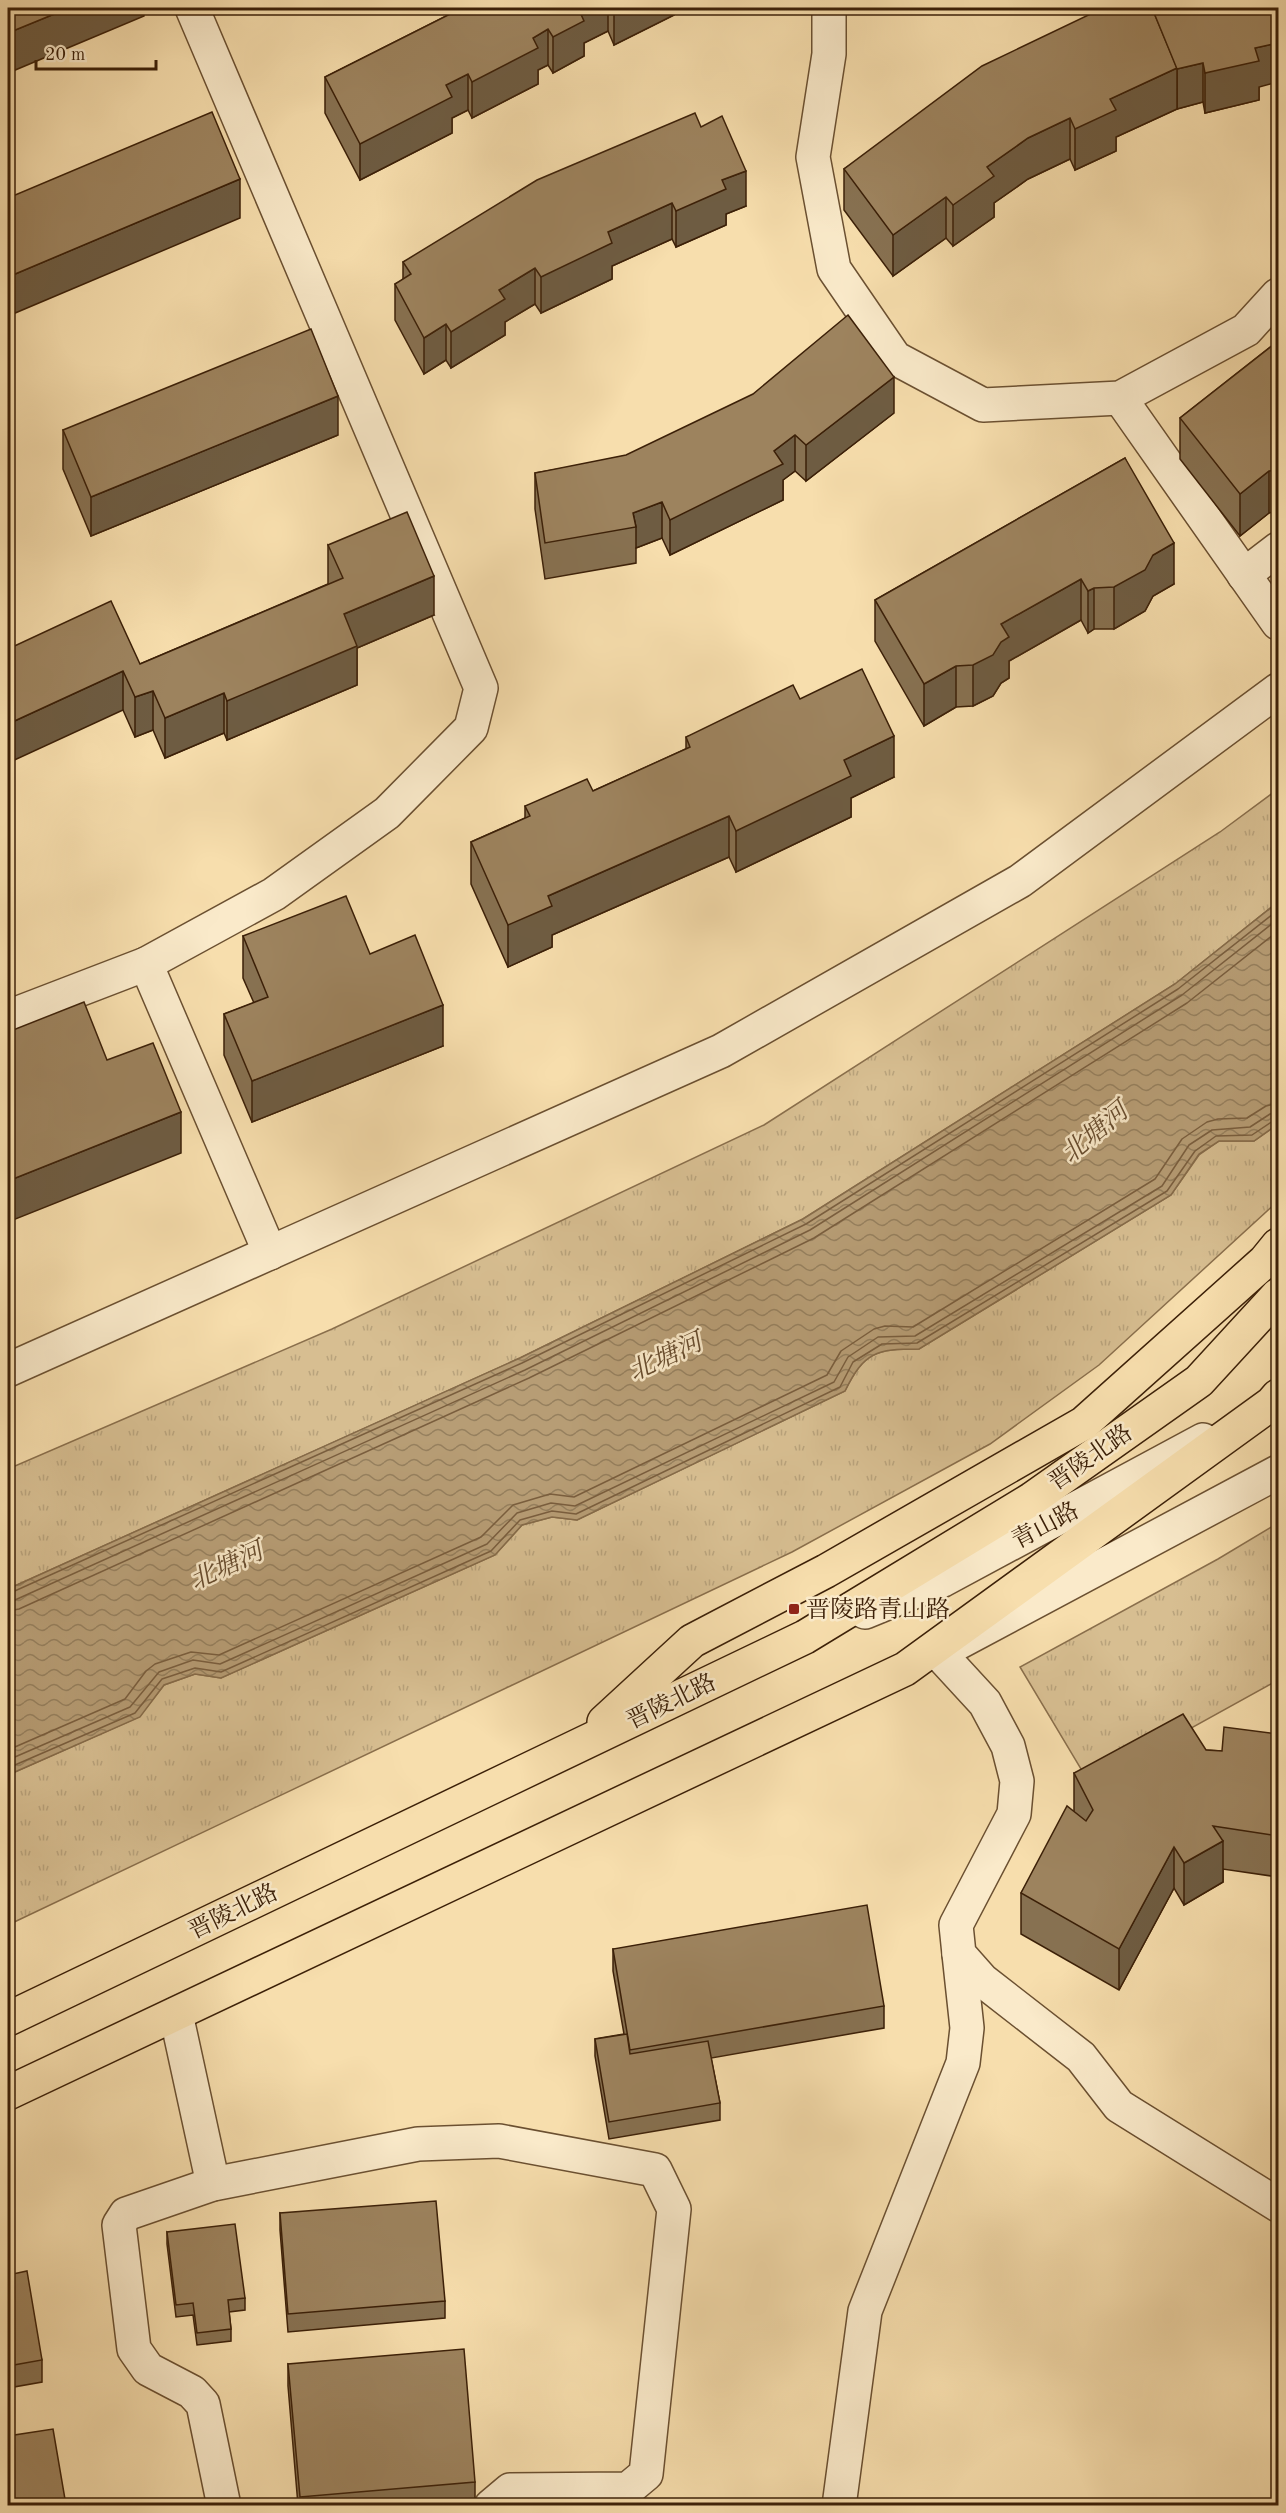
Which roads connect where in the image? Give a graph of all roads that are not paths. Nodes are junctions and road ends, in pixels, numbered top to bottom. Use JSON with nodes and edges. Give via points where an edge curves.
{"nodes":[{"id":1,"x":192,"y":8,"type":"edge"},
{"id":2,"x":829,"y":8,"type":"edge"},
{"id":3,"x":1278,"y":296,"type":"edge"},
{"id":4,"x":1120,"y":398,"type":"junction"},
{"id":5,"x":1278,"y":549,"type":"edge"},
{"id":6,"x":1244,"y":574,"type":"junction"},
{"id":7,"x":1278,"y":623,"type":"edge"},
{"id":8,"x":1278,"y":690,"type":"edge"},
{"id":9,"x":146,"y":963,"type":"junction"},
{"id":10,"x":8,"y":1017,"type":"edge"},
{"id":11,"x":1278,"y":1245,"type":"edge"},
{"id":12,"x":270,"y":1252,"type":"junction"},
{"id":13,"x":1278,"y":1295,"type":"edge"},
{"id":14,"x":8,"y":1370,"type":"edge"},
{"id":15,"x":1276,"y":1399,"type":"edge"},
{"id":16,"x":1278,"y":1472,"type":"edge"},
{"id":17,"x":805,"y":1637,"type":"junction"},
{"id":18,"x":939,"y":1653,"type":"junction"},
{"id":19,"x":905,"y":1669,"type":"junction"},
{"id":20,"x":580,"y":1745,"type":"junction"},
{"id":21,"x":958,"y":1954,"type":"junction"},
{"id":22,"x":177,"y":2014,"type":"junction"},
{"id":23,"x":8,"y":2019,"type":"edge"},
{"id":24,"x":8,"y":2093,"type":"edge"},
{"id":25,"x":213,"y":2184,"type":"junction"},
{"id":26,"x":1278,"y":2205,"type":"edge"},
{"id":27,"x":225,"y":2505,"type":"edge"},
{"id":28,"x":491,"y":2505,"type":"edge"},
{"id":29,"x":839,"y":2505,"type":"edge"}],
"edges":[{"from":1,"to":9,"type":"street","via":[[481,688],[471,728],[387,813],[274,894]]},
{"from":2,"to":4,"type":"street","via":[[829,54],[813,157],[834,269],[895,358],[983,405]]},
{"from":3,"to":4,"type":"street","via":[[1246,330]]},
{"from":4,"to":6,"type":"street"},
{"from":5,"to":6,"type":"street"},
{"from":6,"to":7,"type":"street"},
{"from":8,"to":12,"type":"street","via":[[1020,881],[721,1051]]},
{"from":9,"to":10,"type":"street"},
{"from":9,"to":12,"type":"street"},
{"from":11,"to":20,"type":"main road","via":[[1265,1261],[1084,1423],[826,1571],[692,1641]]},
{"from":12,"to":14,"type":"street"},
{"from":13,"to":17,"type":"main road","name":"晋陵北路","via":[[1199,1381],[1032,1499]]},
{"from":15,"to":17,"type":"street","name":"青山路","via":[[943,1580]]},
{"from":15,"to":19,"type":"main road"},
{"from":16,"to":18,"type":"street"},
{"from":17,"to":20,"type":"main road","name":"晋陵北路"},
{"from":18,"to":19,"type":"street"},
{"from":18,"to":21,"type":"street","via":[[985,1703],[1008,1746],[1017,1781],[1014,1814],[956,1925]]},
{"from":19,"to":22,"type":"main road"},
{"from":20,"to":23,"type":"main road","name":"晋陵北路"},
{"from":21,"to":26,"type":"street","via":[[982,1980],[1081,2057],[1119,2106]]},
{"from":21,"to":29,"type":"street","via":[[968,2028],[963,2063],[865,2311]]},
{"from":22,"to":24,"type":"main road"},
{"from":22,"to":25,"type":"street"},
{"from":25,"to":27,"type":"street","via":[[126,2214],[118,2225],[134,2349],[148,2369],[192,2392],[203,2404]]},
{"from":25,"to":28,"type":"street","via":[[418,2144],[499,2141],[656,2170],[674,2209],[646,2474],[628,2489],[510,2490]]}]}
